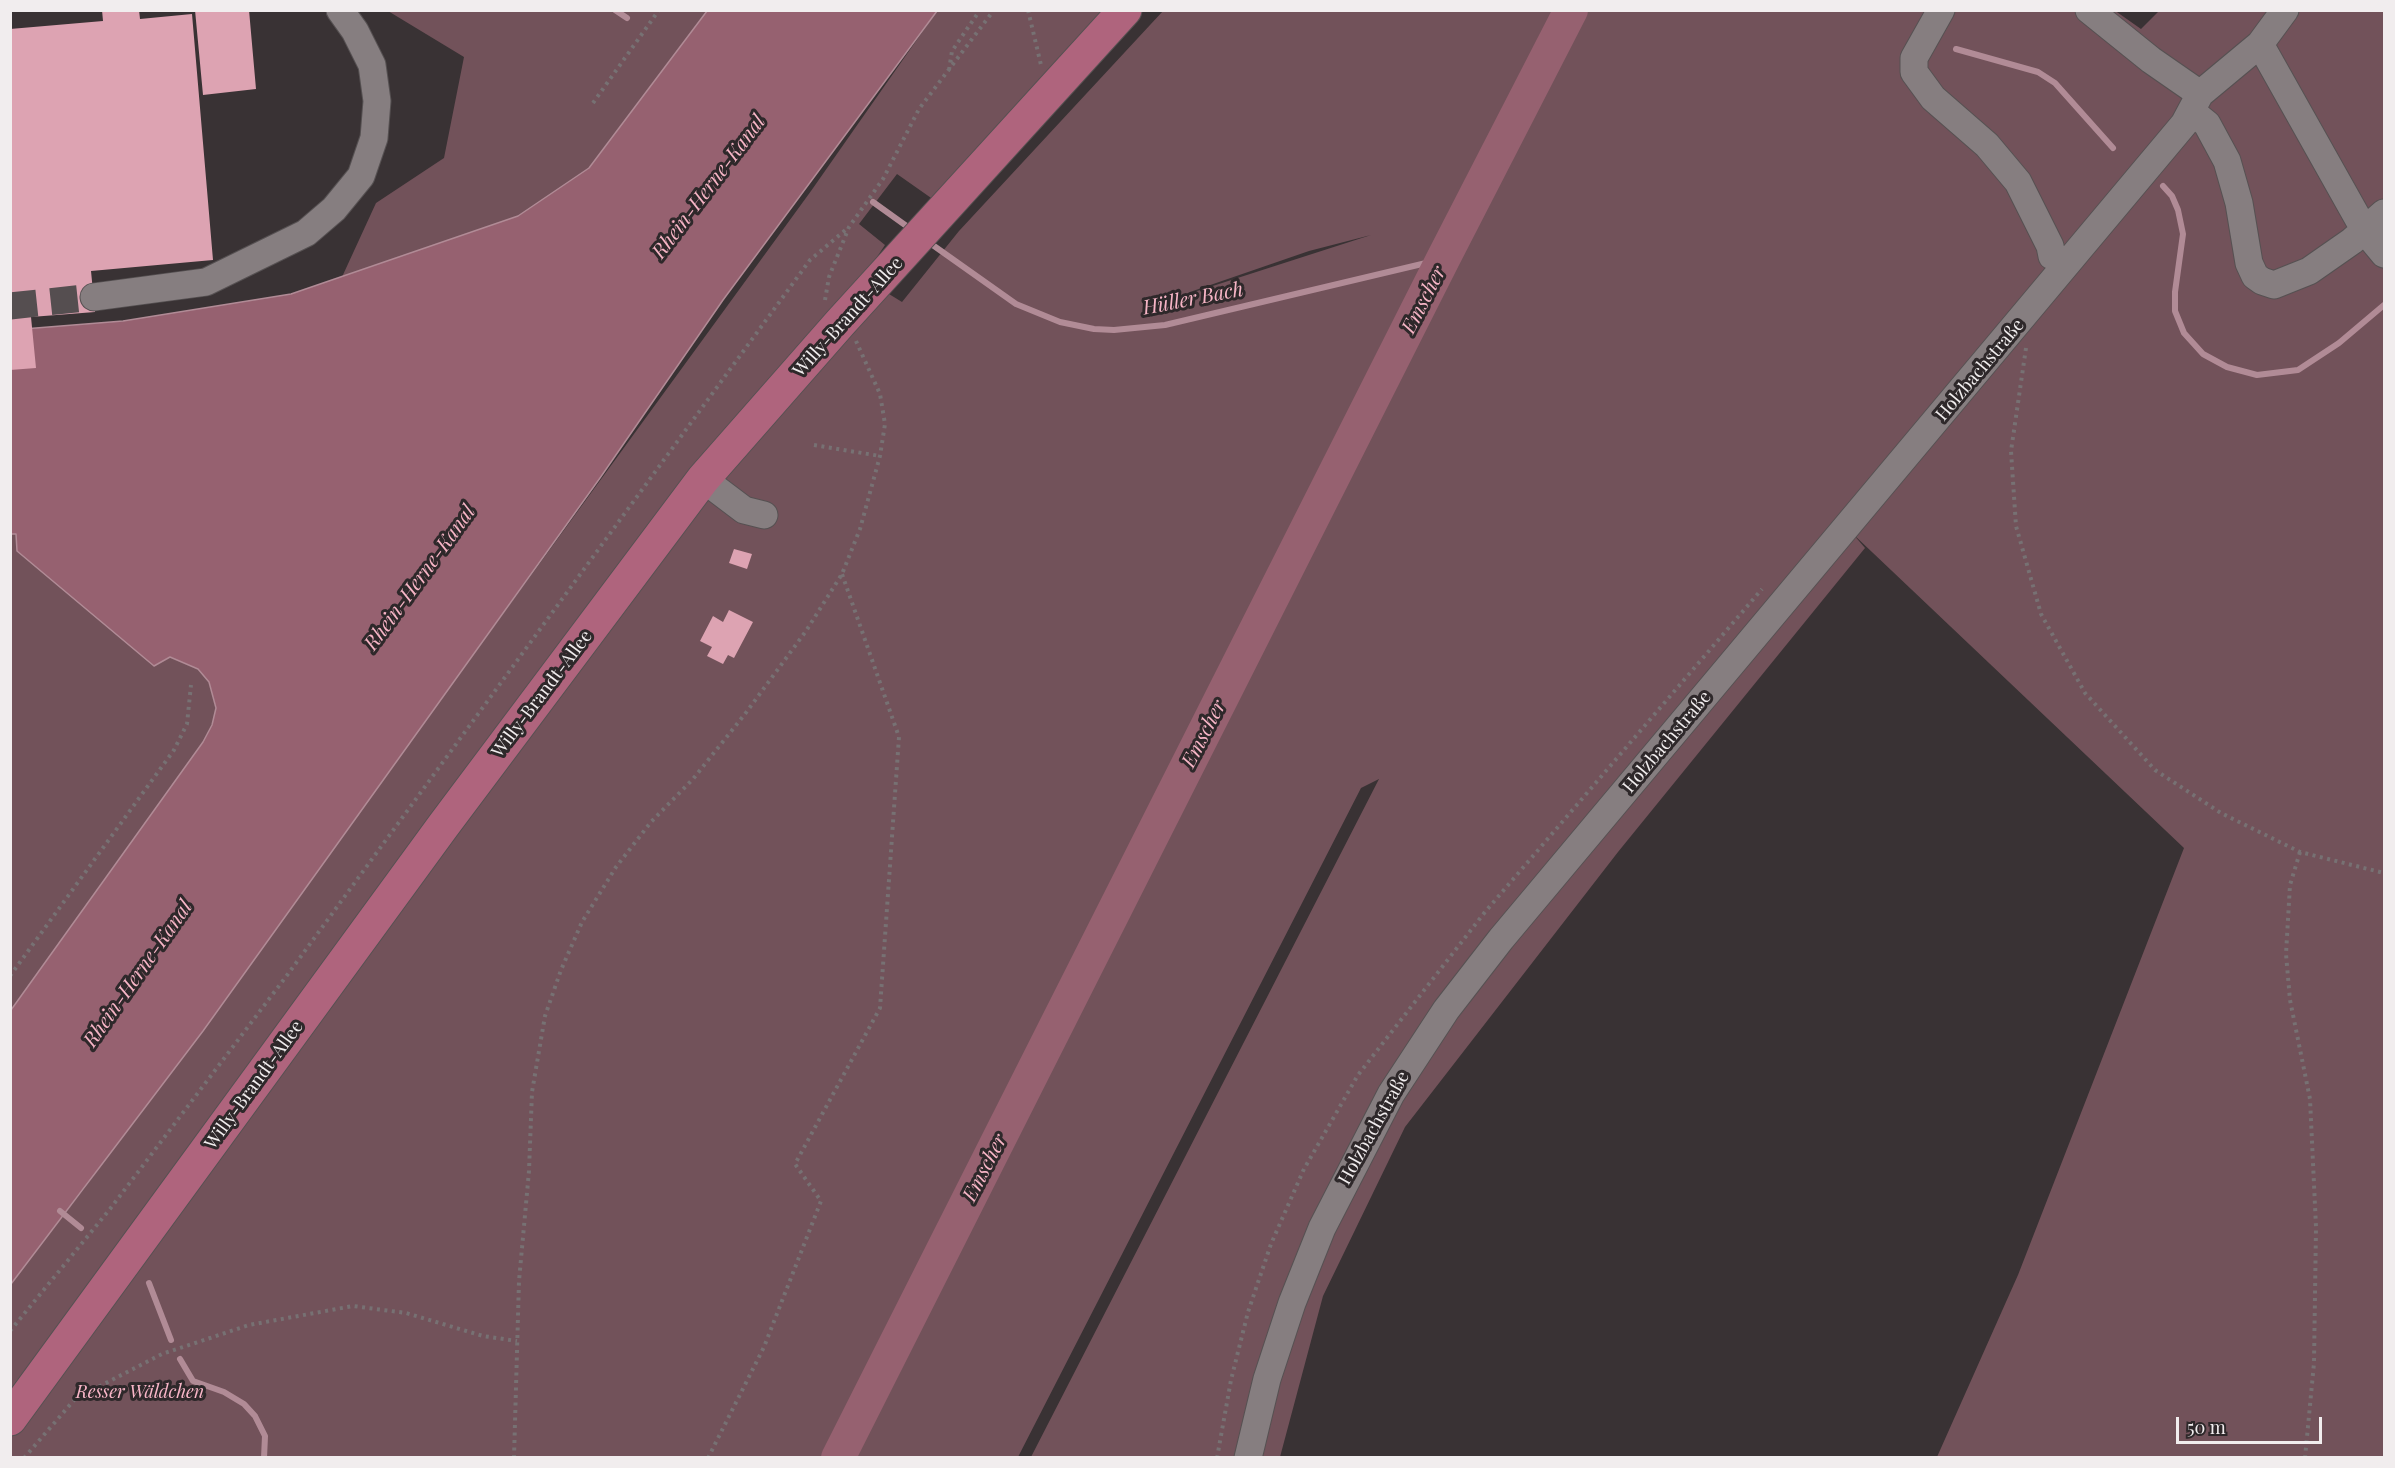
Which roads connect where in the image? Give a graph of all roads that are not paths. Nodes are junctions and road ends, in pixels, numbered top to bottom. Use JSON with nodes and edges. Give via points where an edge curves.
{"nodes":[{"id":1,"x":340,"y":10,"type":"edge"},
{"id":2,"x":1125,"y":10,"type":"edge"},
{"id":3,"x":1941,"y":10,"type":"edge"},
{"id":4,"x":2089,"y":10,"type":"edge"},
{"id":5,"x":2285,"y":10,"type":"edge"},
{"id":6,"x":2260,"y":44,"type":"junction"},
{"id":7,"x":2195,"y":103,"type":"junction"},
{"id":8,"x":2385,"y":213,"type":"edge"},
{"id":9,"x":2365,"y":231,"type":"junction"},
{"id":10,"x":2385,"y":254,"type":"edge"},
{"id":11,"x":2052,"y":256,"type":"dead end"},
{"id":12,"x":94,"y":297,"type":"tunnel mouth"},
{"id":13,"x":703,"y":479,"type":"junction"},
{"id":14,"x":764,"y":514,"type":"dead end"},
{"id":15,"x":10,"y":1419,"type":"edge"},
{"id":16,"x":1248,"y":1458,"type":"edge"}],
"edges":[{"from":1,"to":12,"type":"street","via":[[356,31],[372,65],[377,101],[374,138],[361,176],[334,209],[297,238],[206,282]]},
{"from":2,"to":13,"type":"main road","name":"Willy-Brandt-Allee"},
{"from":3,"to":11,"type":"street","via":[[1914,58],[1914,72],[1933,98],[1987,145],[2018,182]]},
{"from":4,"to":7,"type":"street","via":[[2151,60]]},
{"from":5,"to":6,"type":"street","name":"Holzbachstraße"},
{"from":6,"to":7,"type":"street","name":"Holzbachstraße"},
{"from":6,"to":9,"type":"street"},
{"from":7,"to":9,"type":"street","via":[[2227,161],[2249,263],[2262,282],[2274,285],[2309,271]]},
{"from":7,"to":16,"type":"street","name":"Holzbachstraße","via":[[2184,124],[2021,321],[1501,939],[1417,1052],[1322,1227],[1292,1303]]},
{"from":8,"to":9,"type":"street"},
{"from":9,"to":10,"type":"street"},
{"from":13,"to":14,"type":"street","via":[[744,510]]},
{"from":13,"to":15,"type":"main road","name":"Willy-Brandt-Allee","via":[[442,826]]}]}
